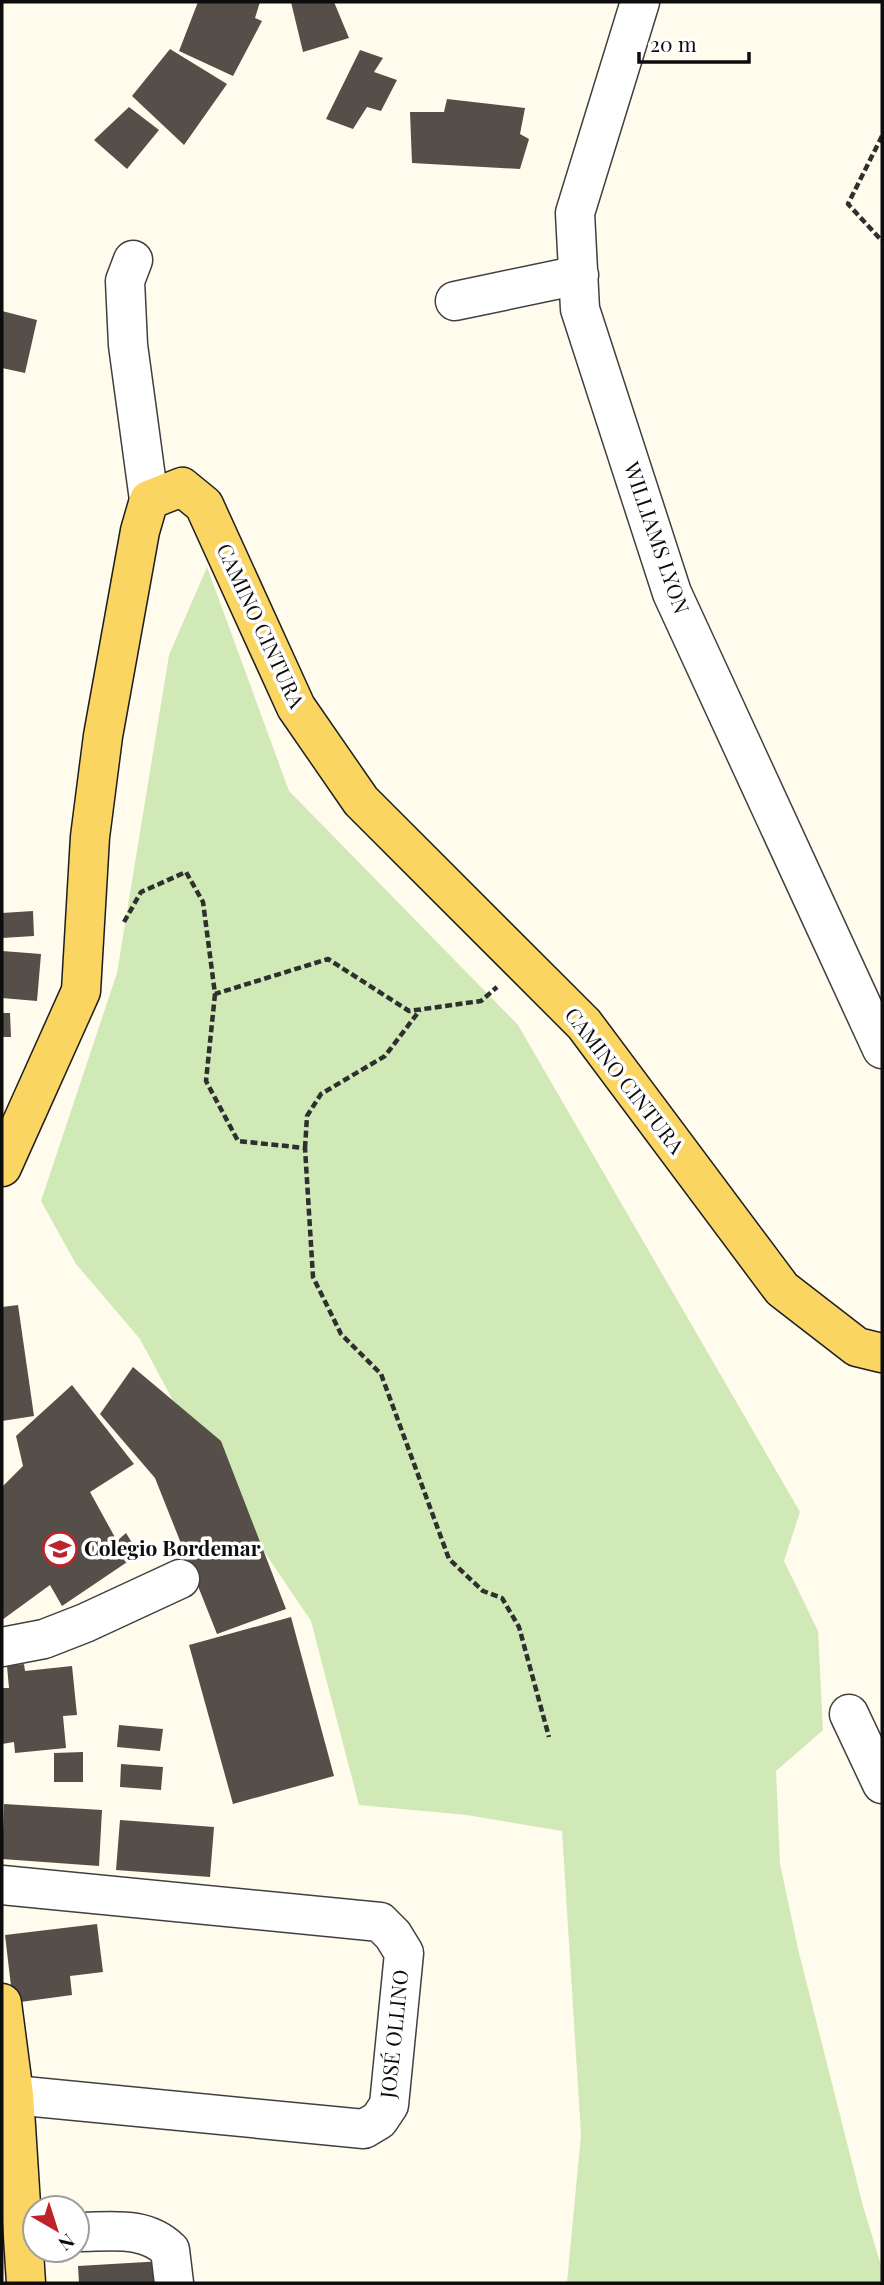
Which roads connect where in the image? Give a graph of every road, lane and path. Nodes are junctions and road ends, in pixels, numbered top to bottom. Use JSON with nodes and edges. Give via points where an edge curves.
{"nodes":[{"id":1,"x":640,"y":2,"type":"edge"},
{"id":2,"x":882,"y":136,"type":"edge"},
{"id":3,"x":882,"y":241,"type":"edge"},
{"id":4,"x":133,"y":260,"type":"dead end"},
{"id":5,"x":579,"y":275,"type":"junction"},
{"id":6,"x":456,"y":301,"type":"dead end"},
{"id":7,"x":149,"y":500,"type":"junction"},
{"id":8,"x":186,"y":872,"type":"dead end"},
{"id":9,"x":524,"y":964,"type":"junction"},
{"id":10,"x":215,"y":994,"type":"junction"},
{"id":11,"x":420,"y":1010,"type":"junction"},
{"id":12,"x":882,"y":1049,"type":"edge"},
{"id":13,"x":305,"y":1148,"type":"junction"},
{"id":14,"x":2,"y":1167,"type":"edge"},
{"id":15,"x":882,"y":1353,"type":"edge"},
{"id":16,"x":180,"y":1579,"type":"dead end"},
{"id":17,"x":2,"y":1647,"type":"edge"},
{"id":18,"x":849,"y":1714,"type":"dead end"},
{"id":19,"x":549,"y":1737,"type":"dead end"},
{"id":20,"x":882,"y":1784,"type":"edge"},
{"id":21,"x":2,"y":1885,"type":"edge"},
{"id":22,"x":2,"y":2003,"type":"edge"},
{"id":23,"x":14,"y":2095,"type":"junction"},
{"id":24,"x":25,"y":2194,"type":"edge"},
{"id":25,"x":91,"y":2232,"type":"edge"},
{"id":26,"x":27,"y":2264,"type":"edge"},
{"id":27,"x":26,"y":2283,"type":"edge"},
{"id":28,"x":174,"y":2283,"type":"edge"}],
"edges":[{"from":1,"to":5,"type":"street","name":"WILLIAMS LYON","via":[[575,214]]},
{"from":2,"to":3,"type":"path","via":[[848,204]]},
{"from":4,"to":7,"type":"street","via":[[125,281],[128,345]]},
{"from":5,"to":6,"type":"street"},
{"from":5,"to":12,"type":"street","name":"WILLIAMS LYON","via":[[580,309],[672,593]]},
{"from":7,"to":9,"type":"main road","name":"CAMINO CINTURA","via":[[182,487],[204,505],[303,718],[361,801]]},
{"from":7,"to":14,"type":"main road","via":[[103,736],[90,837],[81,991]]},
{"from":8,"to":10,"type":"path","via":[[203,902]]},
{"from":9,"to":11,"type":"path","via":[[481,1001]]},
{"from":9,"to":15,"type":"main road","name":"CAMINO CINTURA","via":[[584,1024],[782,1289],[857,1347]]},
{"from":10,"to":11,"type":"path","via":[[328,959],[409,1011]]},
{"from":10,"to":13,"type":"path","via":[[206,1081],[238,1140]]},
{"from":11,"to":13,"type":"path","via":[[385,1056],[321,1094],[307,1116]]},
{"from":13,"to":19,"type":"path","via":[[313,1277],[341,1334],[381,1374],[449,1559],[483,1591],[502,1598],[519,1627]]},
{"from":16,"to":17,"type":"street","via":[[55,1635]]},
{"from":18,"to":20,"type":"street"},
{"from":21,"to":23,"type":"street","name":"JOSÉ OLLINO","via":[[380,1922],[404,1953],[389,2105],[379,2120],[364,2129]]},
{"from":22,"to":23,"type":"main road"},
{"from":23,"to":24,"type":"main road"},
{"from":25,"to":28,"type":"street","via":[[142,2233],[158,2239],[170,2250]]},
{"from":26,"to":27,"type":"main road"}]}
